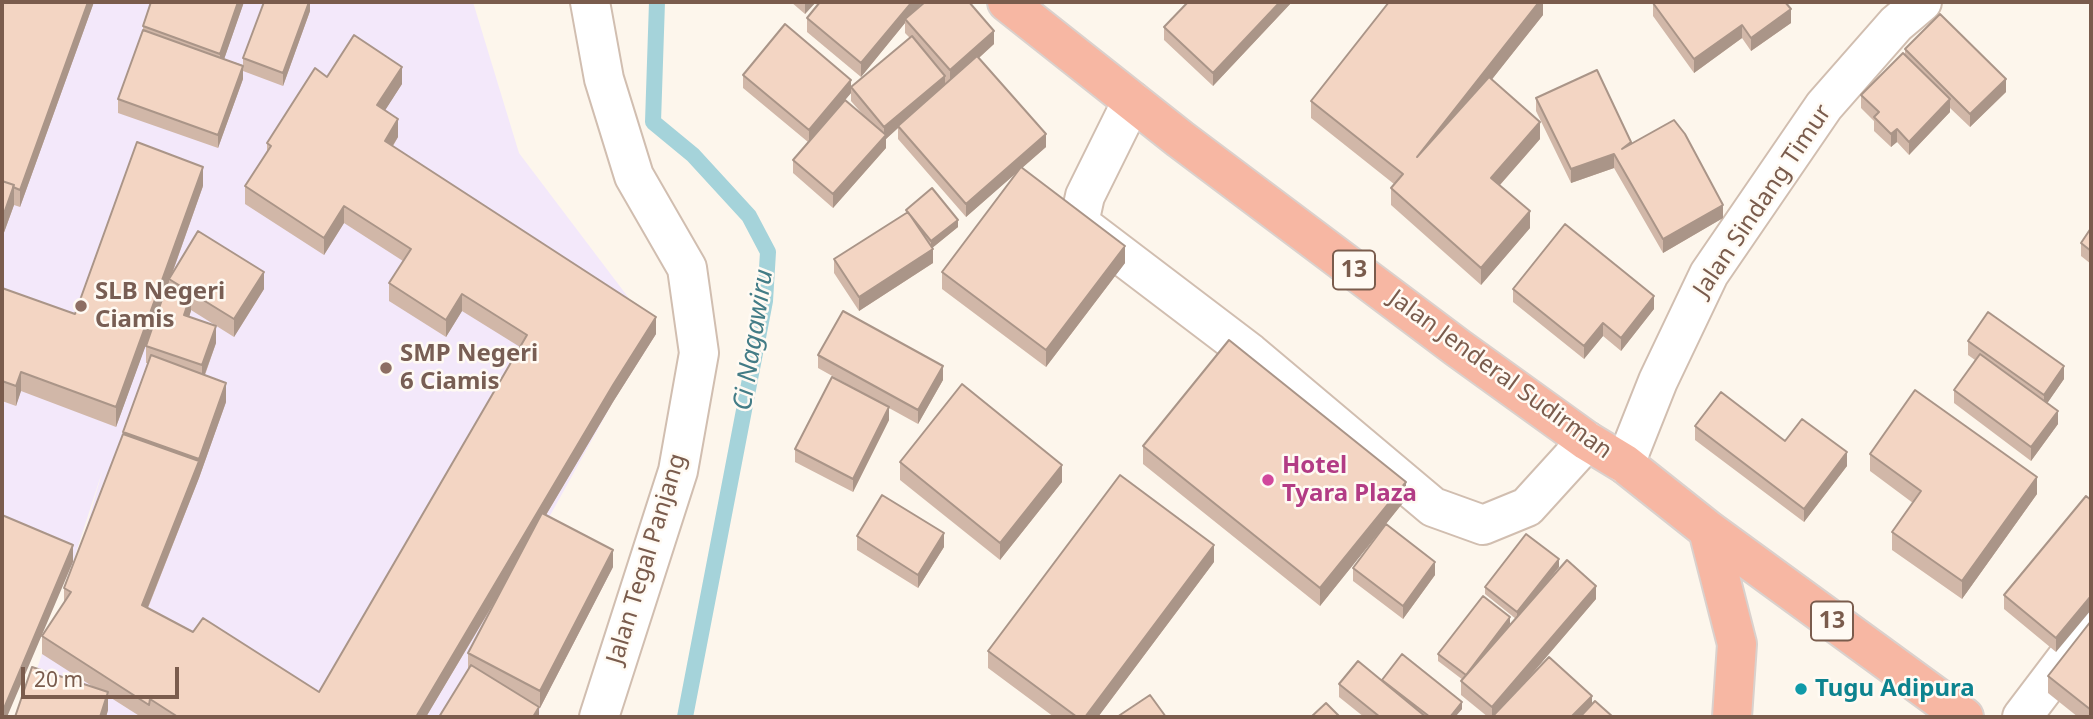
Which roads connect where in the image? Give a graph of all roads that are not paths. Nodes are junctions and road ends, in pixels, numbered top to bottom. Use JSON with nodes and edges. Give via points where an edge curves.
{"nodes":[{"id":1,"x":590,"y":2,"type":"edge"},
{"id":2,"x":1007,"y":2,"type":"edge"},
{"id":3,"x":1922,"y":2,"type":"edge"},
{"id":4,"x":1132,"y":101,"type":"junction"},
{"id":5,"x":1587,"y":441,"type":"junction"},
{"id":6,"x":1625,"y":464,"type":"junction"},
{"id":7,"x":1707,"y":530,"type":"junction"},
{"id":8,"x":2091,"y":626,"type":"edge"},
{"id":9,"x":1951,"y":715,"type":"edge"},
{"id":10,"x":598,"y":717,"type":"edge"},
{"id":11,"x":1732,"y":717,"type":"edge"},
{"id":12,"x":2022,"y":717,"type":"edge"}],
"edges":[{"from":1,"to":10,"type":"street","name":"Jalan Tegal Panjang","via":[[604,79],[634,176],[687,268],[699,353],[678,471]]},
{"from":2,"to":4,"type":"highway","name":"Jalan Jenderal Sudirman","number":"13"},
{"from":3,"to":6,"type":"street","name":"Jalan Sindang Timur","via":[[1896,24],[1824,106],[1709,274]]},
{"from":4,"to":5,"type":"highway","name":"Jalan Jenderal Sudirman","number":"13"},
{"from":4,"to":5,"type":"street","via":[[1085,196],[1079,223],[1250,353],[1433,507],[1483,525],[1527,507]]},
{"from":5,"to":6,"type":"highway","name":"Jalan Jenderal Sudirman","number":"13"},
{"from":6,"to":7,"type":"highway","name":"Jalan Jenderal Sudirman","number":"13"},
{"from":7,"to":9,"type":"highway","name":"Jalan Jenderal Sudirman","number":"13"},
{"from":7,"to":11,"type":"highway","via":[[1737,644]]},
{"from":8,"to":12,"type":"street"}]}
